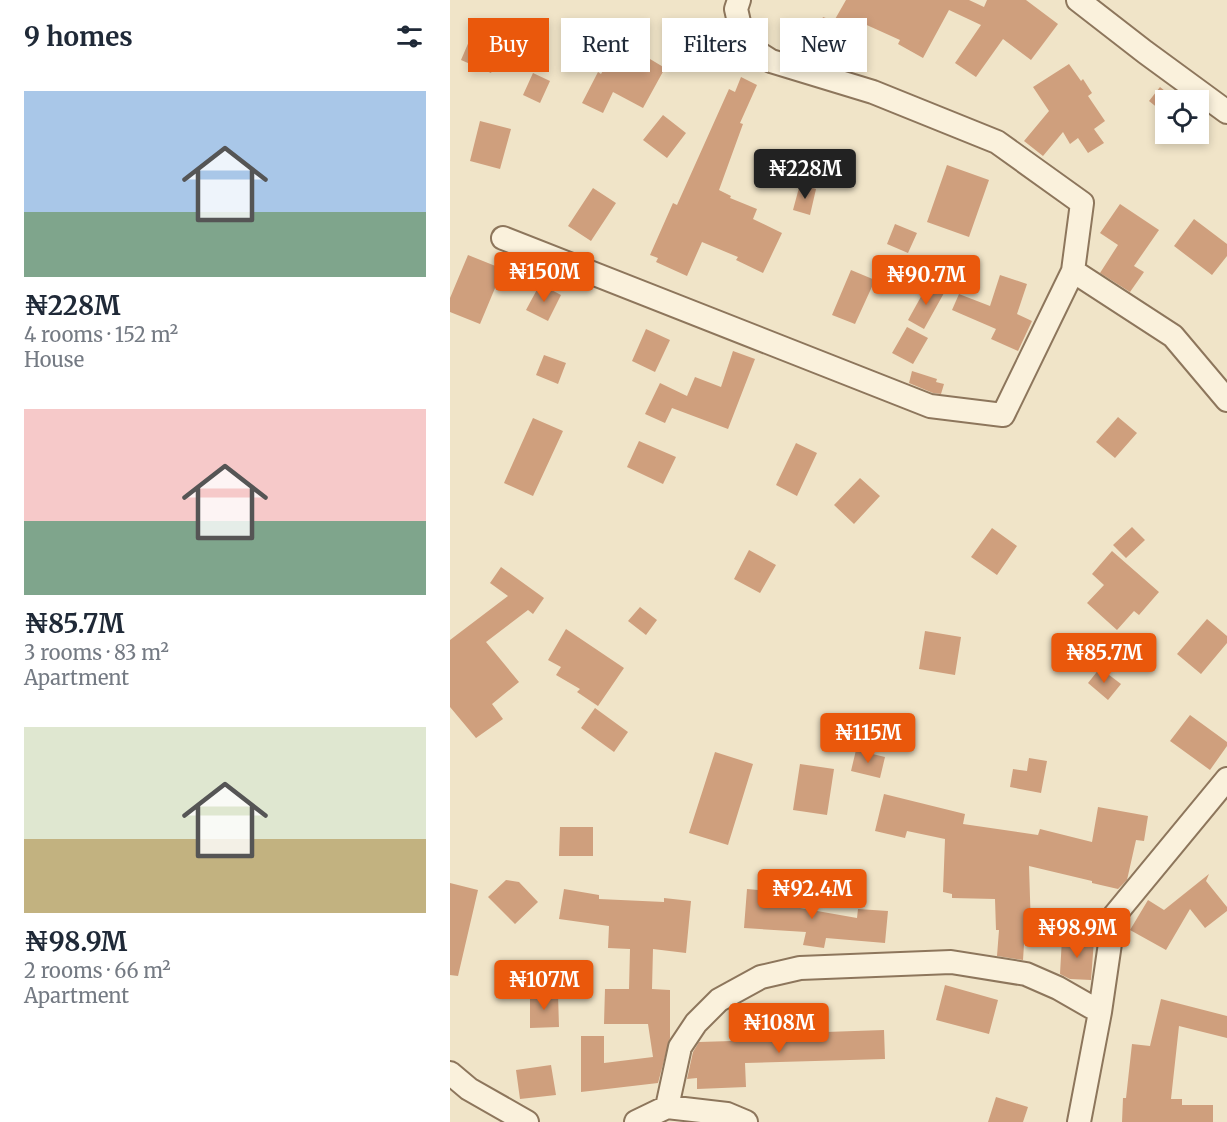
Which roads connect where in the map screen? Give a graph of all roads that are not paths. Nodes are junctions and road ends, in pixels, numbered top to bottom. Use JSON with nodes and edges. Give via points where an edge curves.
{"nodes":[{"id":1,"x":740,"y":0,"type":"edge"},
{"id":2,"x":1078,"y":0,"type":"edge"},
{"id":3,"x":1227,"y":112,"type":"edge"},
{"id":4,"x":503,"y":238,"type":"dead end"},
{"id":5,"x":1072,"y":271,"type":"junction"},
{"id":6,"x":1227,"y":400,"type":"edge"},
{"id":7,"x":1227,"y":779,"type":"edge"},
{"id":8,"x":1100,"y":1012,"type":"junction"},
{"id":9,"x":450,"y":1073,"type":"edge"},
{"id":10,"x":667,"y":1107,"type":"junction"},
{"id":11,"x":527,"y":1122,"type":"edge"},
{"id":12,"x":636,"y":1122,"type":"edge"},
{"id":13,"x":746,"y":1122,"type":"edge"},
{"id":14,"x":1078,"y":1122,"type":"edge"}],
"edges":[{"from":1,"to":5,"type":"street","via":[[736,9],[744,44],[771,61],[873,92],[997,142],[1082,203]]},
{"from":2,"to":3,"type":"street"},
{"from":4,"to":5,"type":"street","via":[[930,406],[1003,415]]},
{"from":5,"to":6,"type":"street","via":[[1173,336]]},
{"from":7,"to":8,"type":"street","via":[[1114,916]]},
{"from":8,"to":10,"type":"street","via":[[1026,974],[951,962],[800,968],[761,977],[719,1000],[696,1023],[680,1047]]},
{"from":8,"to":14,"type":"street"},
{"from":9,"to":11,"type":"street","via":[[469,1089]]},
{"from":10,"to":12,"type":"street"},
{"from":10,"to":13,"type":"street","via":[[727,1114]]}]}
